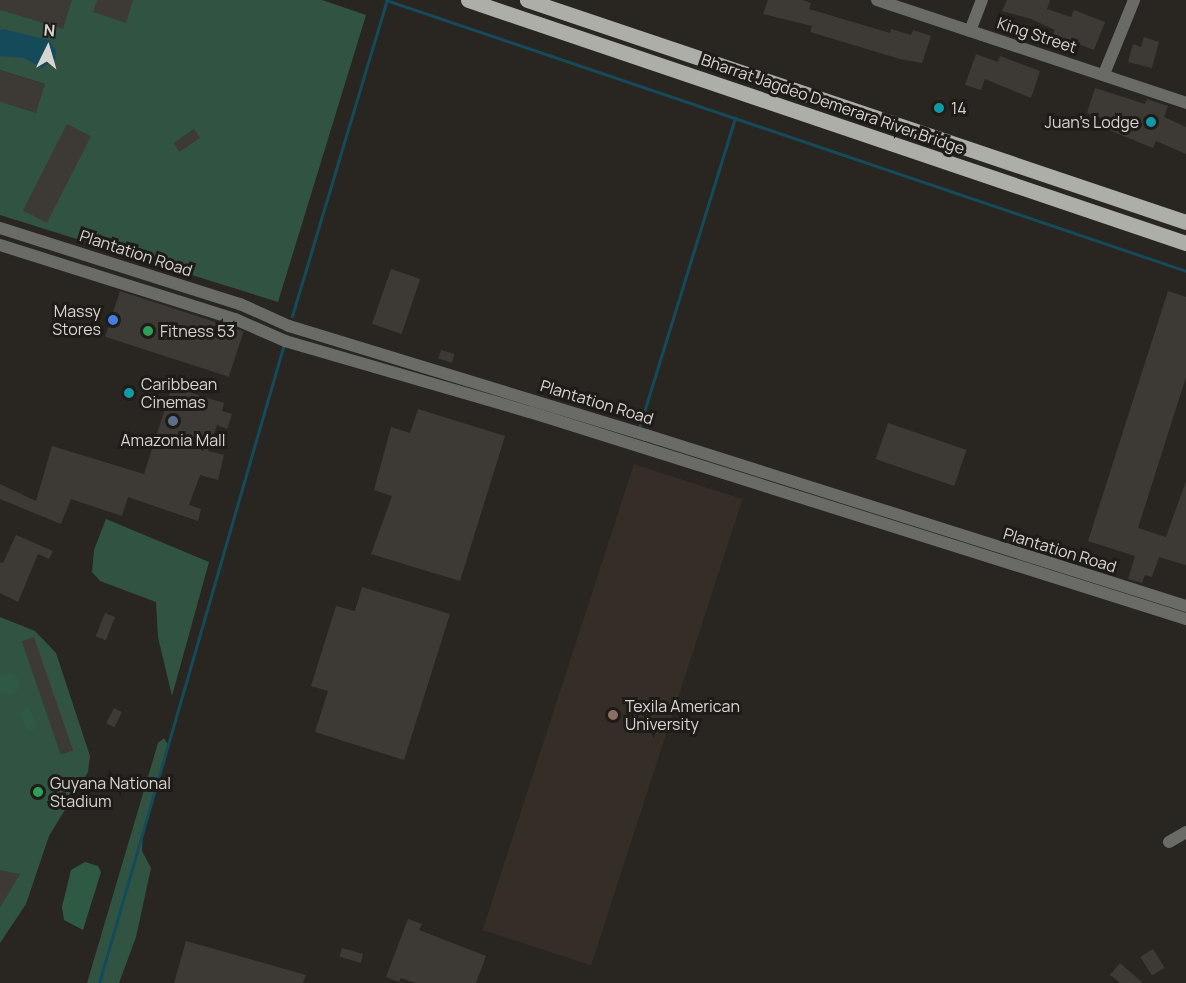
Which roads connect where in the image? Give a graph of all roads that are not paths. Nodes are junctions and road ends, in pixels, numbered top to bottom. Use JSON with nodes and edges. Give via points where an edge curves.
{"nodes":[{"id":1,"x":468,"y":0,"type":"edge"},
{"id":2,"x":527,"y":0,"type":"edge"},
{"id":3,"x":877,"y":0,"type":"edge"},
{"id":4,"x":982,"y":0,"type":"edge"},
{"id":5,"x":1134,"y":0,"type":"edge"},
{"id":6,"x":970,"y":32,"type":"junction"},
{"id":7,"x":1104,"y":74,"type":"junction"},
{"id":8,"x":1186,"y":103,"type":"edge"},
{"id":9,"x":1186,"y":222,"type":"edge"},
{"id":10,"x":0,"y":228,"type":"edge"},
{"id":11,"x":1186,"y":243,"type":"edge"},
{"id":12,"x":0,"y":245,"type":"edge"},
{"id":13,"x":1186,"y":606,"type":"edge"},
{"id":14,"x":1186,"y":619,"type":"edge"},
{"id":15,"x":1186,"y":832,"type":"edge"},
{"id":16,"x":1169,"y":842,"type":"dead end"}],
"edges":[{"from":1,"to":11,"type":"main road","name":"Bharrat Jagdeo Demerara River Bridge"},
{"from":2,"to":9,"type":"main road","name":"Bharrat Jagdeo Demerara River Bridge"},
{"from":3,"to":6,"type":"street","name":"King Street"},
{"from":4,"to":6,"type":"street"},
{"from":5,"to":7,"type":"street"},
{"from":6,"to":7,"type":"street","name":"King Street"},
{"from":7,"to":8,"type":"street","name":"King Street"},
{"from":10,"to":13,"type":"street","name":"Plantation Road","via":[[240,304],[289,326]]},
{"from":12,"to":14,"type":"street","name":"Plantation Road","via":[[235,319],[285,341],[530,412]]},
{"from":15,"to":16,"type":"street"}]}
